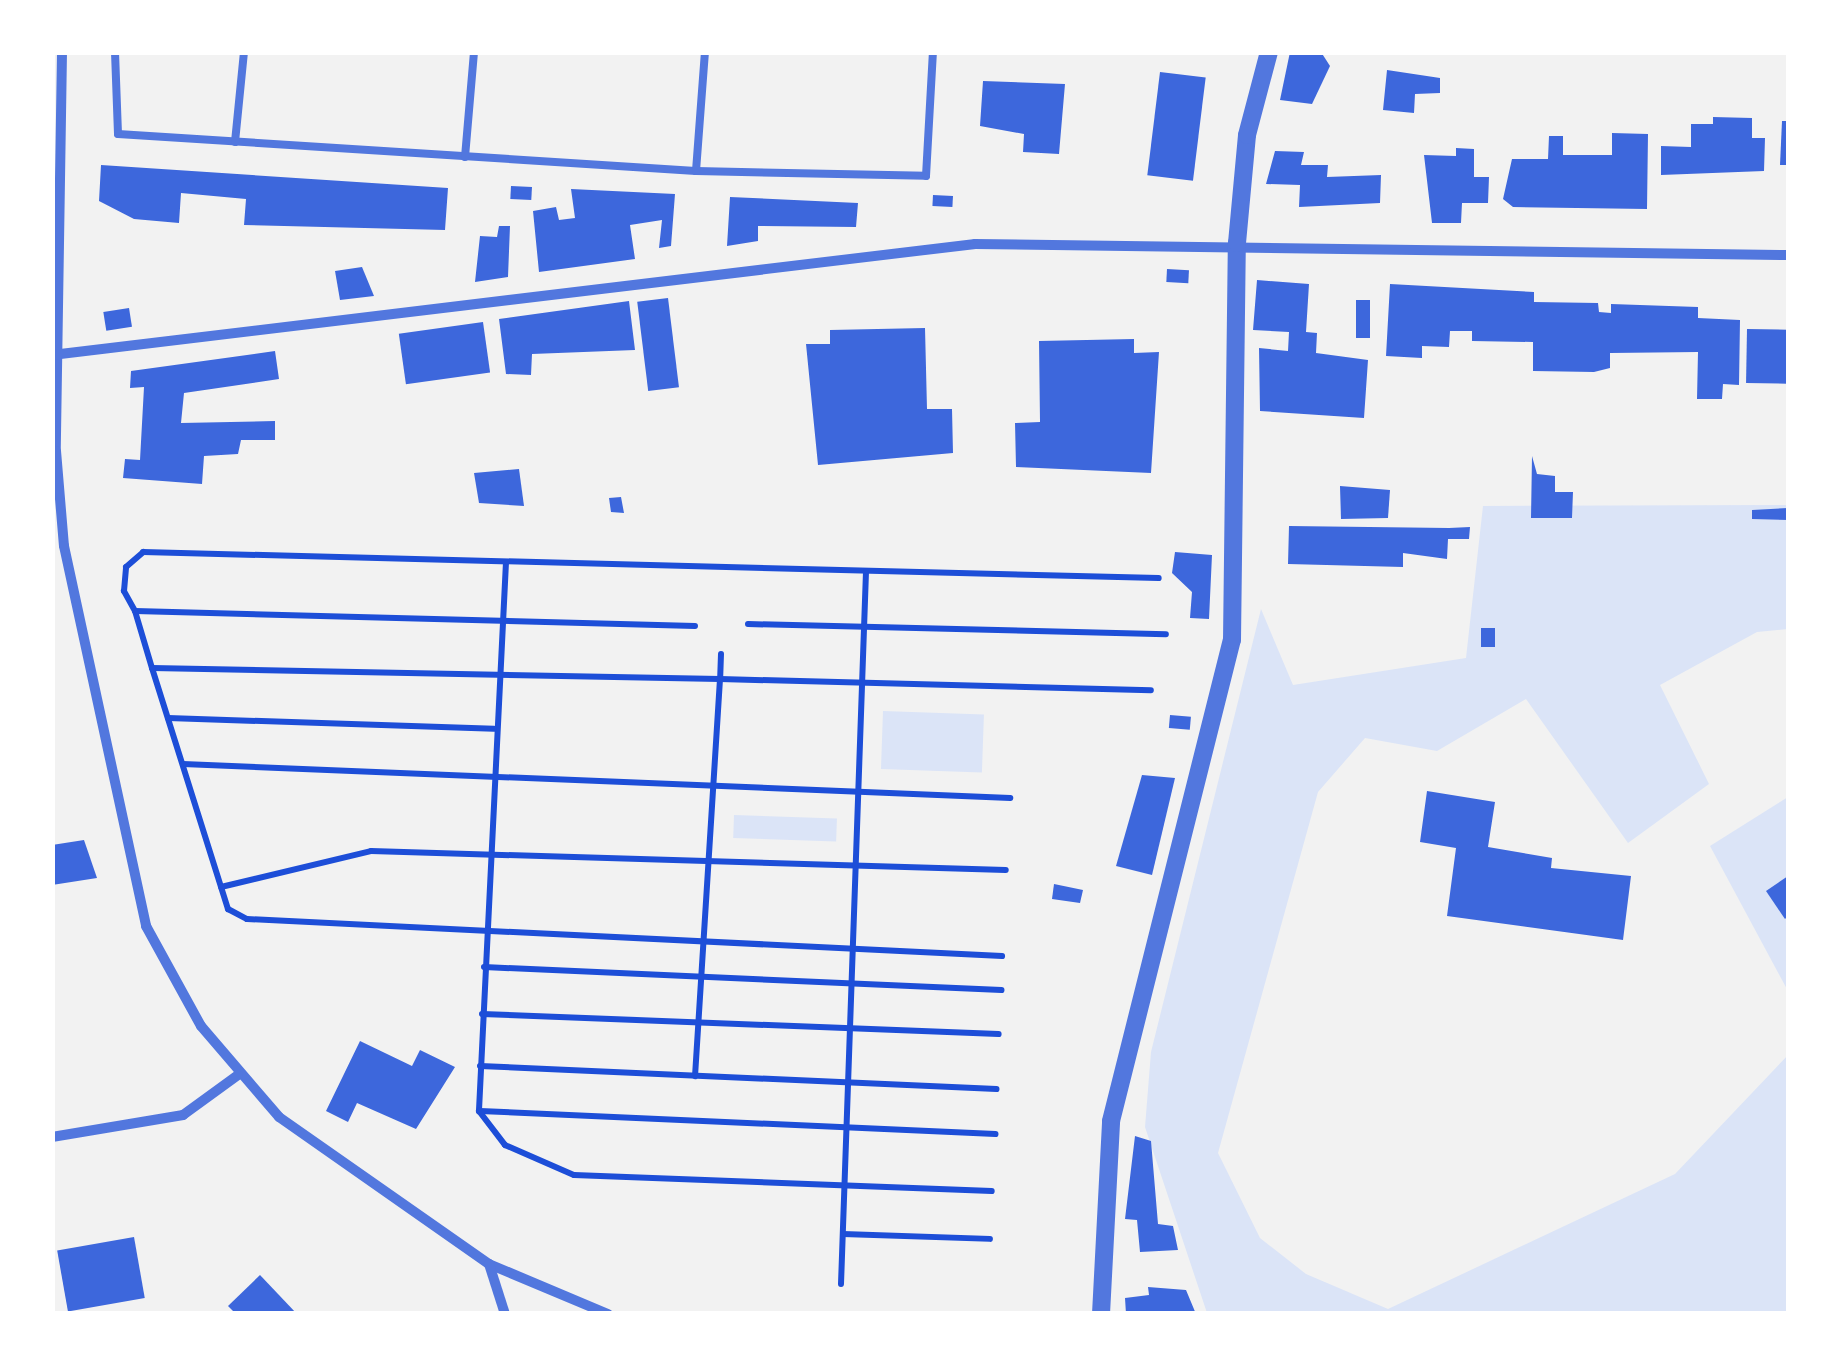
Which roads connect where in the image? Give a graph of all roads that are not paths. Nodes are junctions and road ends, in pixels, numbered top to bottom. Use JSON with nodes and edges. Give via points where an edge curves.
{"nodes":[{"id":1,"x":62,"y":52,"type":"edge"},
{"id":2,"x":115,"y":52,"type":"edge"},
{"id":3,"x":244,"y":52,"type":"edge"},
{"id":4,"x":474,"y":52,"type":"edge"},
{"id":5,"x":706,"y":52,"type":"edge"},
{"id":6,"x":934,"y":52,"type":"edge"},
{"id":7,"x":1269,"y":52,"type":"edge"},
{"id":8,"x":235,"y":142,"type":"junction"},
{"id":9,"x":466,"y":156,"type":"junction"},
{"id":10,"x":696,"y":171,"type":"junction"},
{"id":11,"x":1237,"y":243,"type":"junction"},
{"id":12,"x":1788,"y":255,"type":"edge"},
{"id":13,"x":55,"y":355,"type":"edge"},
{"id":14,"x":238,"y":1075,"type":"junction"},
{"id":15,"x":52,"y":1137,"type":"edge"},
{"id":16,"x":489,"y":1264,"type":"junction"},
{"id":17,"x":505,"y":1314,"type":"edge"},
{"id":18,"x":608,"y":1314,"type":"edge"},
{"id":19,"x":1101,"y":1314,"type":"edge"}],
"edges":[{"from":1,"to":13,"type":"street"},
{"from":2,"to":8,"type":"lane","via":[[118,134]]},
{"from":3,"to":8,"type":"lane"},
{"from":4,"to":9,"type":"lane"},
{"from":5,"to":10,"type":"lane"},
{"from":6,"to":10,"type":"lane","via":[[926,176]]},
{"from":7,"to":11,"type":"street","via":[[1247,135]]},
{"from":8,"to":9,"type":"lane"},
{"from":9,"to":10,"type":"lane"},
{"from":11,"to":12,"type":"street"},
{"from":11,"to":13,"type":"street","via":[[956,245]]},
{"from":11,"to":19,"type":"street","via":[[1232,640],[1111,1121]]},
{"from":13,"to":14,"type":"street","via":[[64,546],[146,926],[170,978]]},
{"from":14,"to":15,"type":"street","via":[[183,1114]]},
{"from":14,"to":16,"type":"street","via":[[326,1154]]},
{"from":16,"to":17,"type":"street"},
{"from":16,"to":18,"type":"street"}]}
